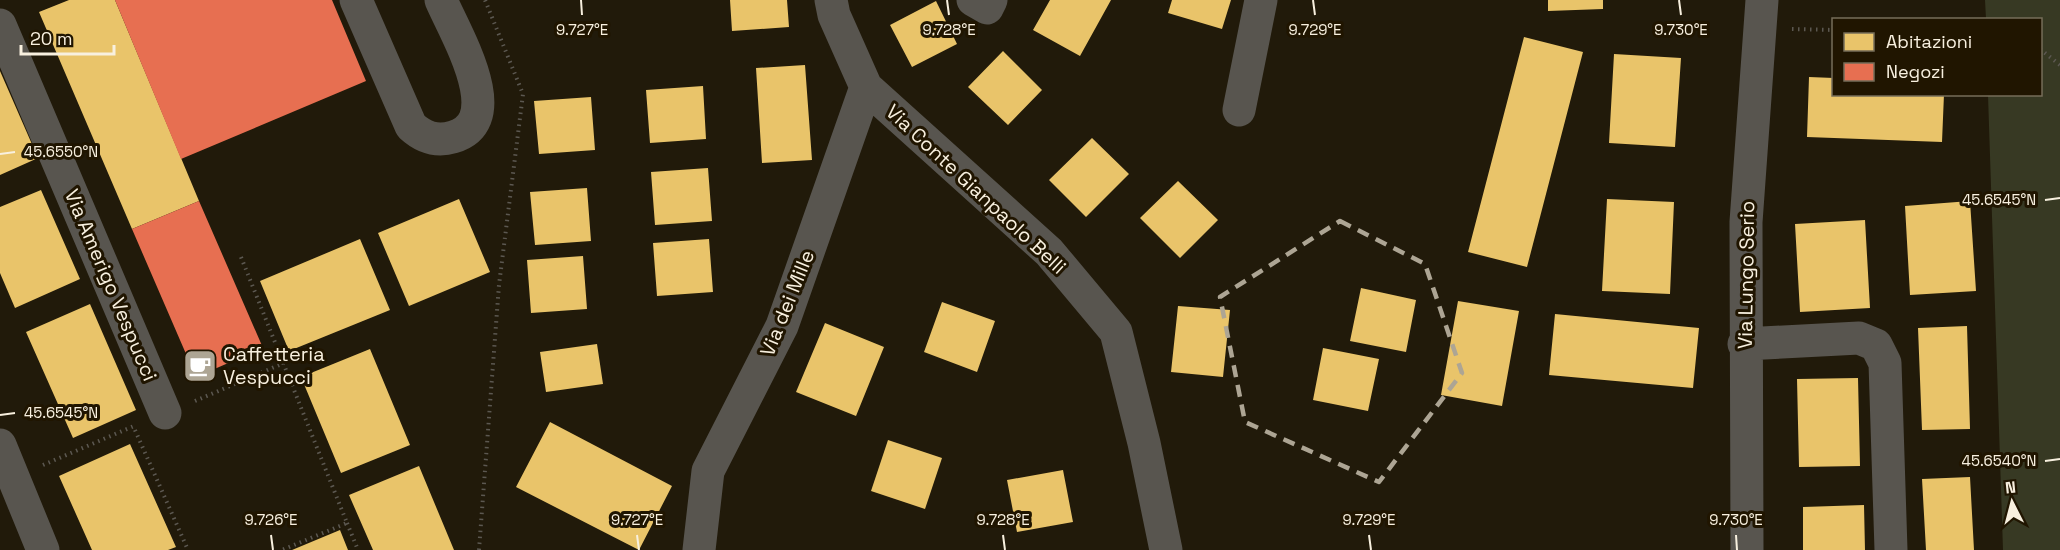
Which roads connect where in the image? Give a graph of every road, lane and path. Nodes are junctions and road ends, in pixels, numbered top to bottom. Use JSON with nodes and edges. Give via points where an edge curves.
{"nodes":[{"id":1,"x":356,"y":0,"type":"edge"},
{"id":2,"x":441,"y":0,"type":"edge"},
{"id":3,"x":485,"y":0,"type":"edge"},
{"id":4,"x":831,"y":0,"type":"edge"},
{"id":5,"x":973,"y":0,"type":"edge"},
{"id":6,"x":991,"y":0,"type":"edge"},
{"id":7,"x":1261,"y":0,"type":"edge"},
{"id":8,"x":1761,"y":14,"type":"edge"},
{"id":9,"x":0,"y":25,"type":"edge"},
{"id":10,"x":1832,"y":30,"type":"edge"},
{"id":11,"x":2042,"y":51,"type":"edge"},
{"id":12,"x":2060,"y":65,"type":"edge"},
{"id":13,"x":866,"y":87,"type":"junction"},
{"id":14,"x":1239,"y":110,"type":"dead end"},
{"id":15,"x":241,"y":257,"type":"dead end"},
{"id":16,"x":1744,"y":344,"type":"junction"},
{"id":17,"x":165,"y":413,"type":"dead end"},
{"id":18,"x":134,"y":426,"type":"dead end"},
{"id":19,"x":0,"y":445,"type":"edge"},
{"id":20,"x":36,"y":467,"type":"dead end"},
{"id":21,"x":347,"y":523,"type":"junction"},
{"id":22,"x":43,"y":550,"type":"edge"},
{"id":23,"x":282,"y":550,"type":"edge"},
{"id":24,"x":358,"y":550,"type":"edge"},
{"id":25,"x":479,"y":550,"type":"edge"},
{"id":26,"x":699,"y":550,"type":"edge"},
{"id":27,"x":1166,"y":550,"type":"edge"},
{"id":28,"x":1747,"y":550,"type":"edge"},
{"id":29,"x":1891,"y":550,"type":"edge"}],
"edges":[{"from":1,"to":2,"type":"street","via":[[411,126],[437,140],[466,131],[480,105],[475,79]]},
{"from":3,"to":25,"type":"path","via":[[523,94],[500,285]]},
{"from":4,"to":13,"type":"street","name":"Via Conte Gianpaolo Belli"},
{"from":5,"to":6,"type":"street","via":[[987,8]]},
{"from":7,"to":14,"type":"street"},
{"from":8,"to":10,"type":"path"},
{"from":8,"to":16,"type":"street","name":"Via Lungo Serio","via":[[1746,222]]},
{"from":9,"to":17,"type":"street","name":"Via Amerigo Vespucci"},
{"from":11,"to":12,"type":"path"},
{"from":13,"to":26,"type":"street","name":"Via dei Mille","via":[[783,326],[708,471]]},
{"from":13,"to":27,"type":"street","name":"Via Conte Gianpaolo Belli","via":[[1049,252],[1116,332]]},
{"from":15,"to":21,"type":"path"},
{"from":16,"to":28,"type":"street","name":"Via Lungo Serio"},
{"from":16,"to":29,"type":"street","via":[[1859,338],[1876,345],[1885,363]]},
{"from":18,"to":20,"type":"path"},
{"from":19,"to":22,"type":"street"},
{"from":21,"to":23,"type":"path"},
{"from":21,"to":24,"type":"path"}]}
